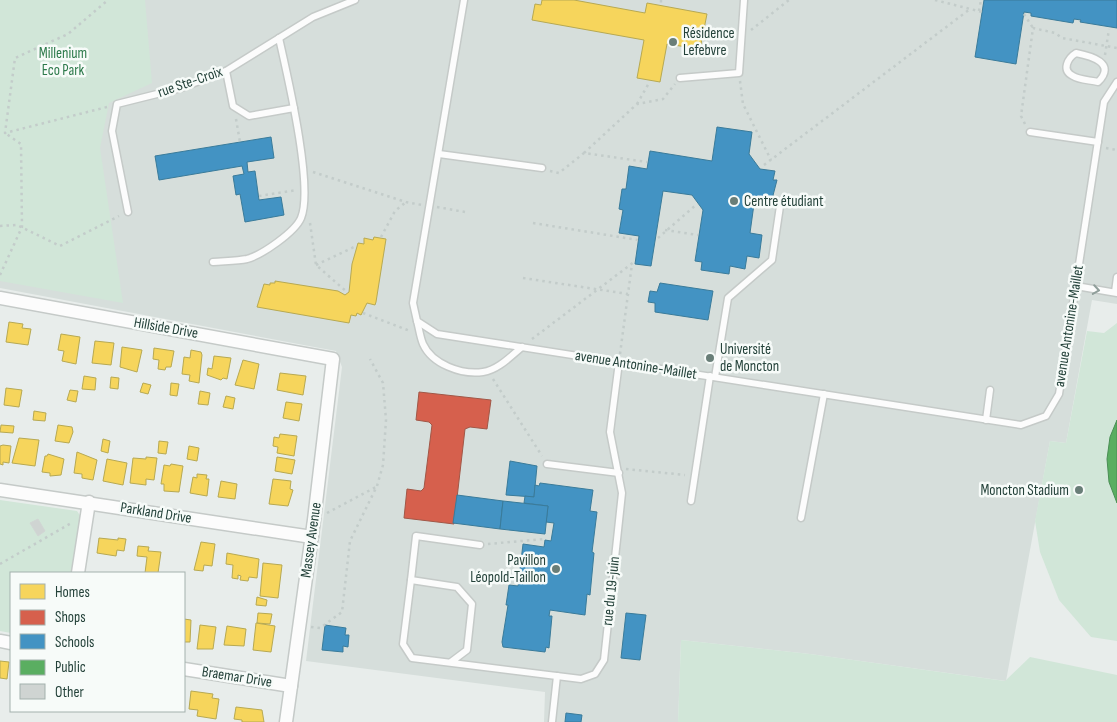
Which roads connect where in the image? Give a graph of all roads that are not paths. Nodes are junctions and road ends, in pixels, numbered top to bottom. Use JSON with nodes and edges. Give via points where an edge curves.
{"nodes":[{"id":1,"x":355,"y":0,"type":"edge"},
{"id":2,"x":464,"y":0,"type":"edge"},
{"id":3,"x":744,"y":0,"type":"edge"},
{"id":4,"x":279,"y":38,"type":"junction"},
{"id":5,"x":226,"y":71,"type":"junction"},
{"id":6,"x":680,"y":78,"type":"road end"},
{"id":7,"x":1104,"y":78,"type":"junction"},
{"id":8,"x":1115,"y":83,"type":"edge"},
{"id":9,"x":294,"y":108,"type":"junction"},
{"id":10,"x":1030,"y":132,"type":"road end"},
{"id":11,"x":1098,"y":142,"type":"junction"},
{"id":12,"x":439,"y":154,"type":"junction"},
{"id":13,"x":542,"y":169,"type":"road end"},
{"id":14,"x":780,"y":206,"type":"dead end"},
{"id":15,"x":128,"y":212,"type":"road end"},
{"id":16,"x":213,"y":262,"type":"dead end"},
{"id":17,"x":1117,"y":277,"type":"edge"},
{"id":18,"x":1076,"y":286,"type":"junction"},
{"id":19,"x":1116,"y":293,"type":"edge"},
{"id":20,"x":0,"y":298,"type":"edge"},
{"id":21,"x":417,"y":321,"type":"junction"},
{"id":22,"x":522,"y":347,"type":"junction"},
{"id":23,"x":333,"y":359,"type":"joint"},
{"id":24,"x":619,"y":362,"type":"junction"},
{"id":25,"x":712,"y":377,"type":"junction"},
{"id":26,"x":990,"y":390,"type":"dead end"},
{"id":27,"x":824,"y":394,"type":"junction"},
{"id":28,"x":986,"y":420,"type":"junction"},
{"id":29,"x":547,"y":464,"type":"road end"},
{"id":30,"x":618,"y":470,"type":"junction"},
{"id":31,"x":0,"y":490,"type":"edge"},
{"id":32,"x":691,"y":501,"type":"dead end"},
{"id":33,"x":88,"y":508,"type":"junction"},
{"id":34,"x":801,"y":518,"type":"dead end"},
{"id":35,"x":312,"y":537,"type":"junction"},
{"id":36,"x":480,"y":545,"type":"road end"},
{"id":37,"x":78,"y":572,"type":"edge"},
{"id":38,"x":411,"y":580,"type":"junction"},
{"id":39,"x":451,"y":662,"type":"junction"},
{"id":40,"x":185,"y":669,"type":"edge"},
{"id":41,"x":557,"y":676,"type":"junction"},
{"id":42,"x":291,"y":686,"type":"junction"},
{"id":43,"x":286,"y":722,"type":"edge"},
{"id":44,"x":552,"y":722,"type":"edge"}],
"edges":[{"from":1,"to":4,"type":"lane","name":"rue Ste-Croix","via":[[313,17]]},
{"from":2,"to":12,"type":"lane"},
{"from":3,"to":6,"type":"lane","via":[[739,73]]},
{"from":4,"to":5,"type":"lane","name":"rue Ste-Croix"},
{"from":4,"to":9,"type":"lane"},
{"from":5,"to":9,"type":"lane","via":[[233,106],[249,116]]},
{"from":5,"to":15,"type":"lane","name":"rue Ste-Croix","via":[[181,88],[117,104],[112,130]]},
{"from":7,"to":7,"type":"lane","via":[[1108,71],[1102,58],[1076,53],[1070,57],[1067,63],[1072,76],[1098,82]]},
{"from":7,"to":8,"type":"lane"},
{"from":8,"to":11,"type":"lane","name":"avenue Antonine-Maillet","via":[[1104,102]]},
{"from":9,"to":16,"type":"lane","via":[[305,193],[301,219],[280,241],[248,259]]},
{"from":10,"to":11,"type":"lane"},
{"from":11,"to":18,"type":"lane","name":"avenue Antonine-Maillet"},
{"from":12,"to":13,"type":"lane"},
{"from":12,"to":21,"type":"lane","via":[[413,303]]},
{"from":14,"to":25,"type":"lane","via":[[772,260],[728,298]]},
{"from":17,"to":19,"type":"lane"},
{"from":18,"to":19,"type":"lane","one_way":true},
{"from":18,"to":28,"type":"lane","name":"avenue Antonine-Maillet","via":[[1059,394],[1046,416],[1022,425]]},
{"from":20,"to":23,"type":"street","name":"Hillside Drive"},
{"from":21,"to":22,"type":"lane","name":"avenue Antonine-Maillet","via":[[434,333]]},
{"from":21,"to":22,"type":"lane","via":[[423,344],[437,361],[459,371],[487,370],[503,363]]},
{"from":22,"to":24,"type":"lane","name":"avenue Antonine-Maillet"},
{"from":23,"to":35,"type":"street","name":"Massey Avenue"},
{"from":24,"to":25,"type":"lane","name":"avenue Antonine-Maillet"},
{"from":24,"to":30,"type":"lane","name":"rue du 19-juin","via":[[610,432]]},
{"from":25,"to":27,"type":"lane","name":"avenue Antonine-Maillet"},
{"from":25,"to":32,"type":"lane"},
{"from":26,"to":28,"type":"lane"},
{"from":27,"to":28,"type":"lane","name":"avenue Antonine-Maillet"},
{"from":27,"to":34,"type":"lane"},
{"from":29,"to":30,"type":"lane"},
{"from":30,"to":41,"type":"lane","name":"rue du 19-juin","via":[[622,492],[604,660],[595,674],[581,679]]},
{"from":31,"to":33,"type":"street","name":"Parkland Drive"},
{"from":33,"to":35,"type":"street","name":"Parkland Drive"},
{"from":33,"to":37,"type":"street"},
{"from":35,"to":42,"type":"street","name":"Massey Avenue"},
{"from":36,"to":38,"type":"lane","via":[[416,536]]},
{"from":38,"to":39,"type":"lane","name":"rue du 19-juin","via":[[403,644],[412,658]]},
{"from":38,"to":39,"type":"lane","via":[[457,587],[472,604],[466,650]]},
{"from":39,"to":41,"type":"lane","name":"rue du 19-juin"},
{"from":40,"to":42,"type":"street","name":"Braemar Drive"},
{"from":41,"to":44,"type":"lane"},
{"from":42,"to":43,"type":"street","name":"Massey Avenue"}]}
